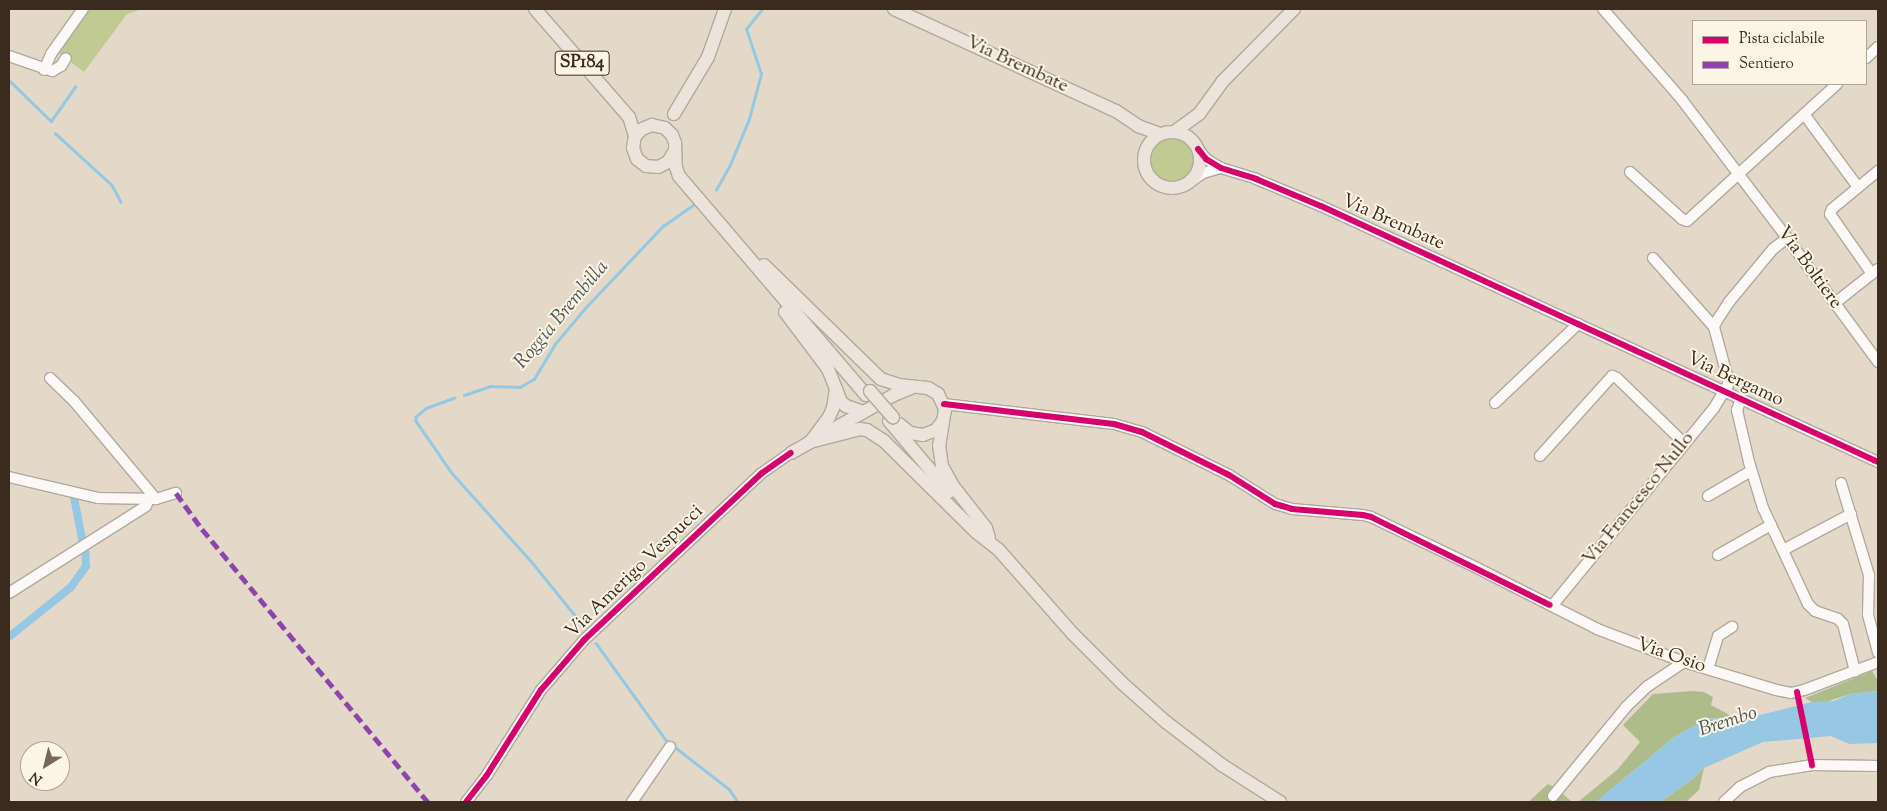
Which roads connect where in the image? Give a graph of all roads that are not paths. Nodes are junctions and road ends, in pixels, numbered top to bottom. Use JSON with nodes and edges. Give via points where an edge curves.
{"nodes":[{"id":1,"x":82,"y":9,"type":"edge"},
{"id":2,"x":535,"y":9,"type":"edge"},
{"id":3,"x":725,"y":9,"type":"edge"},
{"id":4,"x":894,"y":9,"type":"edge"},
{"id":5,"x":1294,"y":9,"type":"edge"},
{"id":6,"x":1603,"y":9,"type":"edge"},
{"id":7,"x":1878,"y":47,"type":"edge"},
{"id":8,"x":9,"y":56,"type":"edge"},
{"id":9,"x":1867,"y":57,"type":"edge"},
{"id":10,"x":66,"y":58,"type":"dead end"},
{"id":11,"x":44,"y":70,"type":"junction"},
{"id":12,"x":1836,"y":85,"type":"edge"},
{"id":13,"x":674,"y":114,"type":"junction"},
{"id":14,"x":1199,"y":114,"type":"junction"},
{"id":15,"x":1804,"y":114,"type":"junction"},
{"id":16,"x":629,"y":118,"type":"junction"},
{"id":17,"x":654,"y":125,"type":"junction"},
{"id":18,"x":1138,"y":126,"type":"junction"},
{"id":19,"x":1174,"y":132,"type":"junction"},
{"id":20,"x":1160,"y":134,"type":"junction"},
{"id":21,"x":672,"y":135,"type":"junction"},
{"id":22,"x":635,"y":136,"type":"junction"},
{"id":23,"x":1196,"y":146,"type":"junction"},
{"id":24,"x":1146,"y":148,"type":"junction"},
{"id":25,"x":674,"y":152,"type":"junction"},
{"id":26,"x":658,"y":167,"type":"junction"},
{"id":27,"x":1221,"y":168,"type":"junction"},
{"id":28,"x":1878,"y":171,"type":"edge"},
{"id":29,"x":1630,"y":172,"type":"dead end"},
{"id":30,"x":1738,"y":175,"type":"junction"},
{"id":31,"x":679,"y":176,"type":"junction"},
{"id":32,"x":1186,"y":184,"type":"junction"},
{"id":33,"x":1858,"y":187,"type":"junction"},
{"id":34,"x":728,"y":233,"type":"junction"},
{"id":35,"x":1787,"y":238,"type":"junction"},
{"id":36,"x":1653,"y":258,"type":"dead end"},
{"id":37,"x":1875,"y":272,"type":"edge"},
{"id":38,"x":1835,"y":303,"type":"junction"},
{"id":39,"x":1578,"y":324,"type":"junction"},
{"id":40,"x":1714,"y":327,"type":"junction"},
{"id":41,"x":1876,"y":355,"type":"edge"},
{"id":42,"x":50,"y":378,"type":"dead end"},
{"id":43,"x":916,"y":386,"type":"junction"},
{"id":44,"x":836,"y":389,"type":"junction"},
{"id":45,"x":1724,"y":391,"type":"junction"},
{"id":46,"x":1741,"y":399,"type":"junction"},
{"id":47,"x":1495,"y":403,"type":"dead end"},
{"id":48,"x":944,"y":404,"type":"junction"},
{"id":49,"x":863,"y":412,"type":"junction"},
{"id":50,"x":891,"y":419,"type":"junction"},
{"id":51,"x":943,"y":419,"type":"junction"},
{"id":52,"x":810,"y":442,"type":"junction"},
{"id":53,"x":1684,"y":443,"type":"junction"},
{"id":54,"x":791,"y":453,"type":"joint"},
{"id":55,"x":1540,"y":456,"type":"dead end"},
{"id":56,"x":1878,"y":462,"type":"edge"},
{"id":57,"x":1751,"y":471,"type":"junction"},
{"id":58,"x":9,"y":477,"type":"edge"},
{"id":59,"x":1840,"y":483,"type":"dead end"},
{"id":60,"x":176,"y":493,"type":"dead end"},
{"id":61,"x":1708,"y":496,"type":"dead end"},
{"id":62,"x":152,"y":499,"type":"junction"},
{"id":63,"x":1851,"y":514,"type":"junction"},
{"id":64,"x":1771,"y":525,"type":"junction"},
{"id":65,"x":988,"y":538,"type":"junction"},
{"id":66,"x":998,"y":549,"type":"junction"},
{"id":67,"x":1783,"y":550,"type":"junction"},
{"id":68,"x":1718,"y":554,"type":"dead end"},
{"id":69,"x":9,"y":593,"type":"edge"},
{"id":70,"x":1551,"y":605,"type":"junction"},
{"id":71,"x":1732,"y":627,"type":"dead end"},
{"id":72,"x":1878,"y":653,"type":"edge"},
{"id":73,"x":1684,"y":662,"type":"junction"},
{"id":74,"x":1878,"y":662,"type":"edge"},
{"id":75,"x":1708,"y":669,"type":"junction"},
{"id":76,"x":1855,"y":671,"type":"junction"},
{"id":77,"x":670,"y":747,"type":"dead end"},
{"id":78,"x":1878,"y":766,"type":"edge"},
{"id":79,"x":1553,"y":796,"type":"dead end"},
{"id":80,"x":466,"y":802,"type":"edge"},
{"id":81,"x":632,"y":802,"type":"edge"},
{"id":82,"x":1280,"y":802,"type":"edge"},
{"id":83,"x":1724,"y":802,"type":"edge"}],
"edges":[{"from":1,"to":11,"type":"street","via":[[51,54]]},
{"from":2,"to":16,"type":"main road","number":"SP184"},
{"from":3,"to":13,"type":"main road","via":[[708,57]]},
{"from":4,"to":18,"type":"main road","name":"Via Brembate","via":[[1116,111]]},
{"from":5,"to":14,"type":"main road","via":[[1222,82]]},
{"from":6,"to":30,"type":"street","name":"Via Boltiere","via":[[1682,100]]},
{"from":7,"to":9,"type":"street"},
{"from":8,"to":11,"type":"street"},
{"from":10,"to":11,"type":"street","via":[[57,69]]},
{"from":12,"to":15,"type":"street"},
{"from":13,"to":17,"type":"main road"},
{"from":13,"to":21,"type":"main road"},
{"from":14,"to":19,"type":"main road"},
{"from":14,"to":23,"type":"main road"},
{"from":15,"to":30,"type":"street"},
{"from":15,"to":33,"type":"street"},
{"from":16,"to":17,"type":"main road"},
{"from":16,"to":22,"type":"main road","number":"SP184"},
{"from":17,"to":21,"type":"main road","via":[[665,128]]},
{"from":17,"to":22,"type":"main road","via":[[642,129]]},
{"from":18,"to":20,"type":"main road","name":"Via Brembate"},
{"from":18,"to":24,"type":"main road"},
{"from":19,"to":20,"type":"main road"},
{"from":19,"to":23,"type":"main road","via":[[1185,135]]},
{"from":20,"to":24,"type":"main road"},
{"from":21,"to":25,"type":"main road","number":"SP184"},
{"from":22,"to":26,"type":"main road","number":"SP184","via":[[633,148],[637,159],[646,166]]},
{"from":23,"to":27,"type":"street","name":"Via Brembate","via":[[1206,159]]},
{"from":23,"to":32,"type":"main road","via":[[1199,169]]},
{"from":24,"to":32,"type":"main road","via":[[1146,172],[1153,181],[1163,187],[1175,188]]},
{"from":25,"to":26,"type":"main road","via":[[668,162]]},
{"from":25,"to":31,"type":"main road","number":"SP184"},
{"from":26,"to":31,"type":"main road","number":"SP184"},
{"from":27,"to":32,"type":"street","via":[[1203,172]]},
{"from":27,"to":39,"type":"street","name":"Via Brembate","via":[[1313,203]]},
{"from":28,"to":33,"type":"street"},
{"from":29,"to":30,"type":"street","via":[[1684,221]]},
{"from":30,"to":35,"type":"street","name":"Via Boltiere"},
{"from":31,"to":34,"type":"main road","number":"SP184"},
{"from":33,"to":37,"type":"street","via":[[1830,214]]},
{"from":34,"to":43,"type":"main road","via":[[881,379],[899,386]]},
{"from":34,"to":44,"type":"main road","via":[[828,369]]},
{"from":34,"to":50,"type":"main road","number":"SP184"},
{"from":35,"to":38,"type":"street","name":"Via Boltiere"},
{"from":35,"to":40,"type":"street","via":[[1773,249],[1729,302]]},
{"from":36,"to":40,"type":"street"},
{"from":37,"to":38,"type":"street"},
{"from":38,"to":41,"type":"street","name":"Via Boltiere"},
{"from":39,"to":45,"type":"street","name":"Via Bergamo"},
{"from":39,"to":47,"type":"street"},
{"from":40,"to":45,"type":"street","via":[[1728,379]]},
{"from":42,"to":62,"type":"street","via":[[74,401]]},
{"from":43,"to":48,"type":"main road","via":[[933,390]]},
{"from":43,"to":49,"type":"main road"},
{"from":44,"to":49,"type":"main road","via":[[841,402]]},
{"from":44,"to":52,"type":"main road","via":[[829,417]]},
{"from":45,"to":46,"type":"street","name":"Via Bergamo"},
{"from":45,"to":53,"type":"street","name":"Via Francesco Nullo"},
{"from":46,"to":56,"type":"street","name":"Via Bergamo"},
{"from":46,"to":57,"type":"street","via":[[1737,410]]},
{"from":48,"to":51,"type":"main road"},
{"from":48,"to":70,"type":"street","name":"Via Osio","via":[[1114,424],[1142,432],[1228,474],[1275,504],[1371,518]]},
{"from":49,"to":52,"type":"main road"},
{"from":50,"to":51,"type":"main road","via":[[918,436],[936,430]]},
{"from":50,"to":65,"type":"main road","number":"SP184"},
{"from":51,"to":65,"type":"main road","via":[[939,445],[942,466],[953,486],[986,528]]},
{"from":52,"to":54,"type":"main road"},
{"from":52,"to":66,"type":"main road","via":[[852,430],[867,430],[875,434],[976,532]]},
{"from":53,"to":55,"type":"street","via":[[1612,376]]},
{"from":53,"to":70,"type":"street","name":"Via Francesco Nullo"},
{"from":54,"to":80,"type":"street","name":"Via Amerigo Vespucci","via":[[762,473],[584,640],[541,690]]},
{"from":57,"to":61,"type":"street"},
{"from":57,"to":64,"type":"street"},
{"from":58,"to":62,"type":"street","via":[[98,498]]},
{"from":59,"to":63,"type":"street"},
{"from":60,"to":62,"type":"street"},
{"from":62,"to":69,"type":"street","via":[[146,506]]},
{"from":63,"to":67,"type":"street"},
{"from":63,"to":72,"type":"street","via":[[1869,575],[1868,615]]},
{"from":64,"to":67,"type":"street"},
{"from":64,"to":68,"type":"street"},
{"from":65,"to":66,"type":"main road","number":"SP184"},
{"from":66,"to":82,"type":"main road","number":"SP184","via":[[1078,639],[1135,695],[1222,766]]},
{"from":67,"to":76,"type":"street","via":[[1808,604],[1815,611],[1843,624]]},
{"from":70,"to":73,"type":"street","name":"Via Osio","via":[[1605,633]]},
{"from":71,"to":75,"type":"street","via":[[1718,636]]},
{"from":73,"to":75,"type":"street","name":"Via Osio"},
{"from":73,"to":79,"type":"street","via":[[1648,686],[1626,707]]},
{"from":74,"to":76,"type":"street"},
{"from":75,"to":76,"type":"street","name":"Via Osio","via":[[1776,690],[1797,692]]},
{"from":77,"to":81,"type":"street"},
{"from":78,"to":83,"type":"street","via":[[1812,764],[1769,772],[1740,787]]}]}
